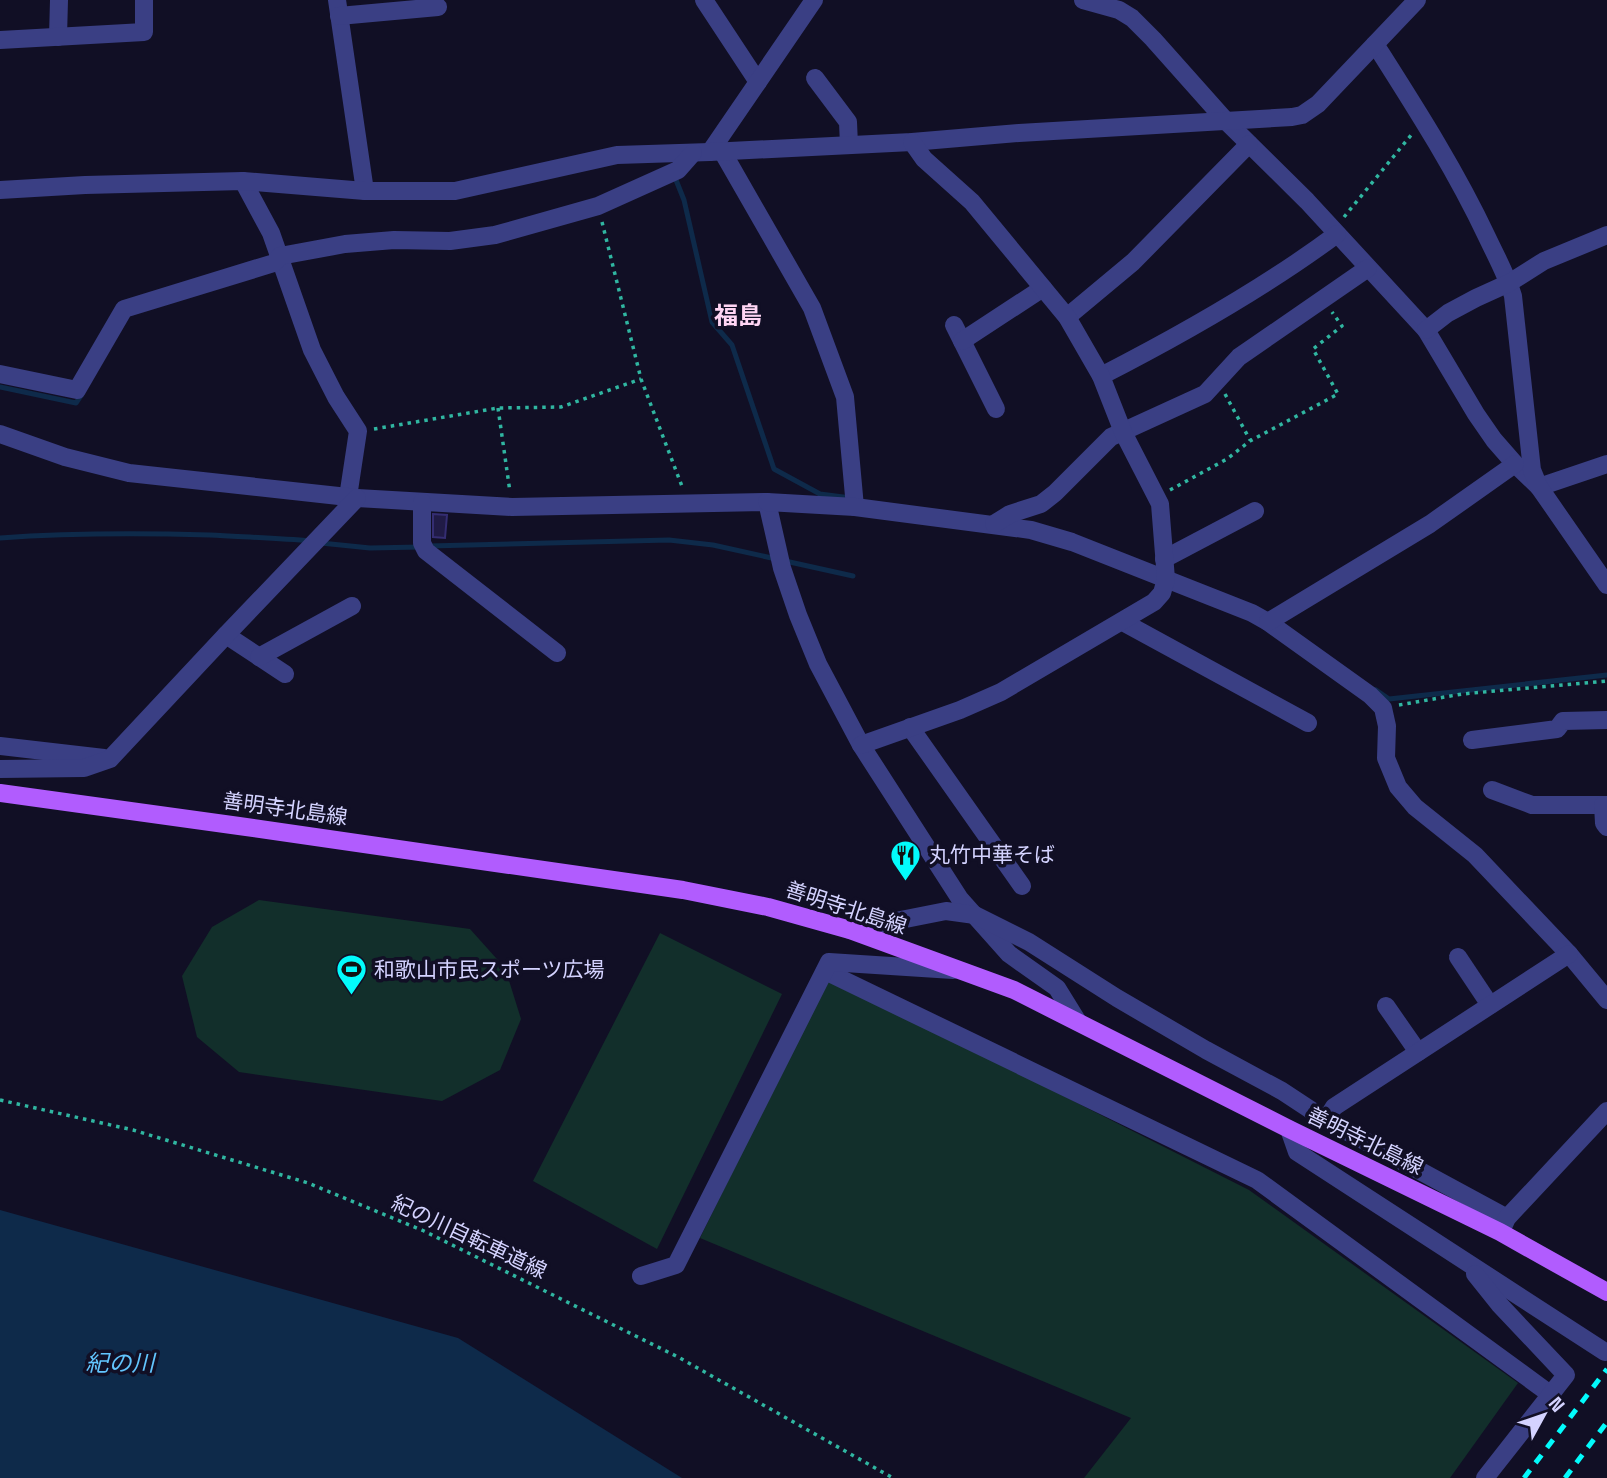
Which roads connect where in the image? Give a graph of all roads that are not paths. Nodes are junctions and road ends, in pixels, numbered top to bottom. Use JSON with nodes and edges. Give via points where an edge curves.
{"nodes":[{"id":1,"x":59,"y":0,"type":"edge"},
{"id":2,"x":144,"y":0,"type":"edge"},
{"id":3,"x":704,"y":0,"type":"edge"},
{"id":4,"x":814,"y":0,"type":"edge"},
{"id":5,"x":1083,"y":0,"type":"edge"},
{"id":6,"x":1417,"y":0,"type":"edge"},
{"id":7,"x":438,"y":7,"type":"dead end"},
{"id":8,"x":338,"y":8,"type":"edge"},
{"id":9,"x":58,"y":37,"type":"junction"},
{"id":10,"x":0,"y":40,"type":"edge"},
{"id":11,"x":1375,"y":44,"type":"junction"},
{"id":12,"x":815,"y":78,"type":"dead end"},
{"id":13,"x":758,"y":82,"type":"junction"},
{"id":14,"x":1226,"y":121,"type":"junction"},
{"id":15,"x":912,"y":142,"type":"junction"},
{"id":16,"x":1249,"y":144,"type":"junction"},
{"id":17,"x":849,"y":145,"type":"junction"},
{"id":18,"x":708,"y":152,"type":"junction"},
{"id":19,"x":243,"y":181,"type":"junction"},
{"id":20,"x":0,"y":190,"type":"edge"},
{"id":21,"x":365,"y":191,"type":"junction"},
{"id":22,"x":1335,"y":232,"type":"junction"},
{"id":23,"x":1607,"y":235,"type":"edge"},
{"id":24,"x":280,"y":256,"type":"junction"},
{"id":25,"x":1368,"y":268,"type":"junction"},
{"id":26,"x":1509,"y":283,"type":"junction"},
{"id":27,"x":1043,"y":288,"type":"junction"},
{"id":28,"x":1067,"y":317,"type":"junction"},
{"id":29,"x":1426,"y":330,"type":"junction"},
{"id":30,"x":0,"y":374,"type":"edge"},
{"id":31,"x":1101,"y":376,"type":"junction"},
{"id":32,"x":996,"y":409,"type":"dead end"},
{"id":33,"x":1123,"y":432,"type":"junction"},
{"id":34,"x":0,"y":434,"type":"edge"},
{"id":35,"x":1515,"y":464,"type":"junction"},
{"id":36,"x":1607,"y":464,"type":"edge"},
{"id":37,"x":1539,"y":487,"type":"junction"},
{"id":38,"x":353,"y":498,"type":"junction"},
{"id":39,"x":422,"y":502,"type":"junction"},
{"id":40,"x":767,"y":502,"type":"junction"},
{"id":41,"x":855,"y":502,"type":"junction"},
{"id":42,"x":1255,"y":511,"type":"dead end"},
{"id":43,"x":1001,"y":519,"type":"junction"},
{"id":44,"x":1601,"y":565,"type":"edge"},
{"id":45,"x":1165,"y":569,"type":"junction"},
{"id":46,"x":1607,"y":585,"type":"edge"},
{"id":47,"x":352,"y":606,"type":"dead end"},
{"id":48,"x":1123,"y":622,"type":"junction"},
{"id":49,"x":1268,"y":622,"type":"junction"},
{"id":50,"x":226,"y":635,"type":"junction"},
{"id":51,"x":558,"y":653,"type":"dead end"},
{"id":52,"x":259,"y":657,"type":"junction"},
{"id":53,"x":285,"y":674,"type":"dead end"},
{"id":54,"x":1607,"y":720,"type":"edge"},
{"id":55,"x":1308,"y":723,"type":"dead end"},
{"id":56,"x":910,"y":727,"type":"junction"},
{"id":57,"x":1472,"y":740,"type":"dead end"},
{"id":58,"x":861,"y":745,"type":"junction"},
{"id":59,"x":0,"y":746,"type":"edge"},
{"id":60,"x":110,"y":759,"type":"junction"},
{"id":61,"x":0,"y":769,"type":"edge"},
{"id":62,"x":1492,"y":790,"type":"dead end"},
{"id":63,"x":0,"y":793,"type":"edge"},
{"id":64,"x":1605,"y":805,"type":"edge"},
{"id":65,"x":1607,"y":827,"type":"edge"},
{"id":66,"x":1022,"y":886,"type":"dead end"},
{"id":67,"x":975,"y":915,"type":"junction"},
{"id":68,"x":850,"y":930,"type":"junction"},
{"id":69,"x":1569,"y":954,"type":"junction"},
{"id":70,"x":1458,"y":957,"type":"dead end"},
{"id":71,"x":825,"y":971,"type":"junction"},
{"id":72,"x":960,"y":971,"type":"junction"},
{"id":73,"x":1607,"y":1000,"type":"edge"},
{"id":74,"x":1490,"y":1005,"type":"junction"},
{"id":75,"x":1386,"y":1006,"type":"dead end"},
{"id":76,"x":1078,"y":1022,"type":"junction"},
{"id":77,"x":1418,"y":1052,"type":"junction"},
{"id":78,"x":1607,"y":1111,"type":"edge"},
{"id":79,"x":1325,"y":1120,"type":"junction"},
{"id":80,"x":1289,"y":1129,"type":"junction"},
{"id":81,"x":1504,"y":1225,"type":"junction"},
{"id":82,"x":1464,"y":1261,"type":"junction"},
{"id":83,"x":641,"y":1276,"type":"dead end"},
{"id":84,"x":1607,"y":1292,"type":"edge"},
{"id":85,"x":1605,"y":1352,"type":"dead end"},
{"id":86,"x":1550,"y":1394,"type":"junction"},
{"id":87,"x":1485,"y":1478,"type":"edge"}],
"edges":[{"from":1,"to":9,"type":"street"},
{"from":2,"to":9,"type":"street","via":[[144,32]]},
{"from":3,"to":13,"type":"street"},
{"from":4,"to":13,"type":"street"},
{"from":5,"to":14,"type":"street","via":[[1132,18]]},
{"from":6,"to":11,"type":"street"},
{"from":7,"to":8,"type":"street"},
{"from":8,"to":21,"type":"street"},
{"from":9,"to":10,"type":"street"},
{"from":11,"to":14,"type":"street","via":[[1302,115]]},
{"from":11,"to":26,"type":"street","via":[[1424,120]]},
{"from":12,"to":17,"type":"street","via":[[848,122]]},
{"from":13,"to":18,"type":"street"},
{"from":14,"to":15,"type":"street"},
{"from":14,"to":16,"type":"street"},
{"from":15,"to":17,"type":"street"},
{"from":15,"to":27,"type":"street","via":[[924,159],[972,202]]},
{"from":16,"to":22,"type":"street"},
{"from":16,"to":28,"type":"street","via":[[1133,262]]},
{"from":17,"to":18,"type":"street"},
{"from":18,"to":21,"type":"street","via":[[617,155],[455,191]]},
{"from":18,"to":24,"type":"street","via":[[598,206],[495,235],[450,242],[345,244]]},
{"from":18,"to":41,"type":"street","via":[[812,309],[845,397]]},
{"from":19,"to":20,"type":"street"},
{"from":19,"to":21,"type":"street"},
{"from":19,"to":24,"type":"street"},
{"from":22,"to":25,"type":"street"},
{"from":22,"to":31,"type":"street","via":[[1300,262],[1178,336]]},
{"from":23,"to":26,"type":"street","via":[[1544,261]]},
{"from":24,"to":30,"type":"street","via":[[274,263],[124,309],[77,390]]},
{"from":24,"to":38,"type":"street","via":[[312,350],[358,431]]},
{"from":25,"to":29,"type":"street"},
{"from":25,"to":33,"type":"street","via":[[1239,357],[1205,394]]},
{"from":26,"to":29,"type":"street","via":[[1448,313]]},
{"from":26,"to":37,"type":"street","via":[[1532,470]]},
{"from":27,"to":28,"type":"street"},
{"from":27,"to":32,"type":"street","via":[[958,333]]},
{"from":28,"to":31,"type":"street"},
{"from":29,"to":35,"type":"street","via":[[1476,414]]},
{"from":31,"to":33,"type":"street"},
{"from":33,"to":43,"type":"street","via":[[1111,437],[1041,504]]},
{"from":33,"to":45,"type":"street","via":[[1160,504]]},
{"from":34,"to":38,"type":"street","via":[[129,473]]},
{"from":35,"to":37,"type":"street"},
{"from":35,"to":49,"type":"street","via":[[1430,524]]},
{"from":36,"to":37,"type":"street"},
{"from":37,"to":44,"type":"street"},
{"from":38,"to":39,"type":"street"},
{"from":38,"to":50,"type":"street"},
{"from":39,"to":40,"type":"street","via":[[512,506]]},
{"from":39,"to":51,"type":"street","via":[[424,547]]},
{"from":40,"to":41,"type":"street"},
{"from":40,"to":58,"type":"street","via":[[798,615]]},
{"from":41,"to":43,"type":"street"},
{"from":42,"to":45,"type":"street"},
{"from":43,"to":45,"type":"street"},
{"from":44,"to":46,"type":"street"},
{"from":45,"to":48,"type":"street","via":[[1162,593]]},
{"from":45,"to":49,"type":"street"},
{"from":47,"to":52,"type":"street"},
{"from":48,"to":55,"type":"street"},
{"from":48,"to":56,"type":"street","via":[[1001,692]]},
{"from":49,"to":69,"type":"street","via":[[1383,708],[1386,758],[1398,787],[1415,807],[1475,855]]},
{"from":50,"to":52,"type":"street"},
{"from":50,"to":60,"type":"street"},
{"from":52,"to":53,"type":"street"},
{"from":54,"to":57,"type":"street","via":[[1563,722],[1557,729]]},
{"from":56,"to":58,"type":"street"},
{"from":56,"to":66,"type":"street"},
{"from":58,"to":67,"type":"street","via":[[960,899]]},
{"from":59,"to":60,"type":"street"},
{"from":60,"to":61,"type":"street","via":[[84,768]]},
{"from":62,"to":64,"type":"street","via":[[1532,804]]},
{"from":63,"to":68,"type":"main road","name":"善明寺北島線","via":[[683,890]]},
{"from":64,"to":65,"type":"street"},
{"from":67,"to":68,"type":"street","via":[[946,911]]},
{"from":67,"to":76,"type":"street","via":[[1009,954],[1057,988]]},
{"from":67,"to":79,"type":"street","via":[[1029,942]]},
{"from":68,"to":72,"type":"main road","name":"善明寺北島線"},
{"from":69,"to":73,"type":"street"},
{"from":69,"to":74,"type":"street"},
{"from":70,"to":74,"type":"street"},
{"from":71,"to":72,"type":"street","via":[[830,962]]},
{"from":71,"to":83,"type":"street","via":[[677,1265]]},
{"from":71,"to":86,"type":"street","via":[[1257,1180]]},
{"from":72,"to":76,"type":"main road","name":"善明寺北島線","via":[[1014,990]]},
{"from":74,"to":77,"type":"street"},
{"from":75,"to":77,"type":"street"},
{"from":76,"to":80,"type":"main road","name":"善明寺北島線"},
{"from":77,"to":79,"type":"street","via":[[1334,1107]]},
{"from":78,"to":81,"type":"street"},
{"from":79,"to":81,"type":"street"},
{"from":80,"to":81,"type":"main road","name":"善明寺北島線"},
{"from":80,"to":82,"type":"street","via":[[1297,1152]]},
{"from":81,"to":84,"type":"main road","name":"善明寺北島線"},
{"from":82,"to":85,"type":"street"},
{"from":82,"to":86,"type":"street","via":[[1566,1375]]},
{"from":86,"to":87,"type":"street"}]}
